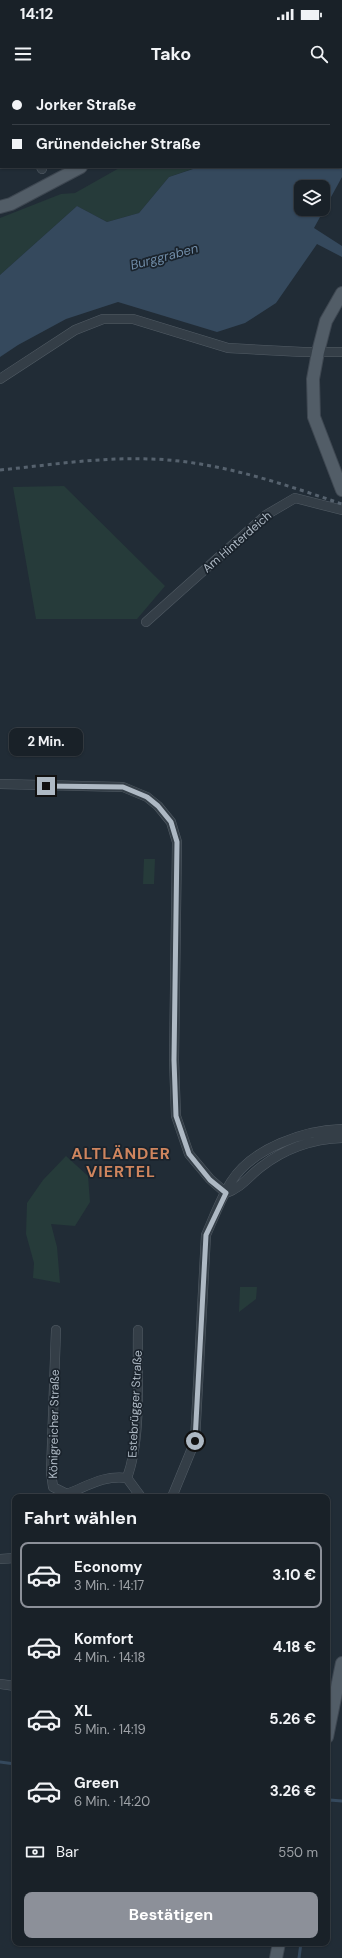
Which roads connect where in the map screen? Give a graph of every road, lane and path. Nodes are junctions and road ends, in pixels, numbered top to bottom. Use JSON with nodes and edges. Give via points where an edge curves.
{"nodes":[{"id":1,"x":79,"y":168,"type":"edge"},
{"id":2,"x":0,"y":207,"type":"edge"},
{"id":3,"x":342,"y":293,"type":"edge"},
{"id":4,"x":318,"y":352,"type":"junction"},
{"id":5,"x":342,"y":352,"type":"edge"},
{"id":6,"x":0,"y":379,"type":"edge"},
{"id":7,"x":342,"y":490,"type":"edge"},
{"id":8,"x":342,"y":510,"type":"edge"},
{"id":9,"x":146,"y":622,"type":"dead end"},
{"id":10,"x":0,"y":784,"type":"edge"},
{"id":11,"x":342,"y":1129,"type":"edge"},
{"id":12,"x":342,"y":1138,"type":"edge"},
{"id":13,"x":226,"y":1193,"type":"junction"},
{"id":14,"x":56,"y":1330,"type":"dead end"},
{"id":15,"x":138,"y":1330,"type":"dead end"},
{"id":16,"x":127,"y":1478,"type":"junction"},
{"id":17,"x":139,"y":1494,"type":"edge"},
{"id":18,"x":173,"y":1494,"type":"edge"},
{"id":19,"x":12,"y":1558,"type":"edge"},
{"id":20,"x":0,"y":1559,"type":"edge"},
{"id":21,"x":342,"y":1664,"type":"edge"},
{"id":22,"x":0,"y":1684,"type":"edge"},
{"id":23,"x":12,"y":1686,"type":"edge"},
{"id":24,"x":330,"y":1722,"type":"edge"},
{"id":25,"x":278,"y":1946,"type":"edge"},
{"id":26,"x":276,"y":1958,"type":"edge"}],
"edges":[{"from":1,"to":2,"type":"main road","via":[[12,204]]},
{"from":3,"to":4,"type":"main road","via":[[326,321]]},
{"from":4,"to":5,"type":"street"},
{"from":4,"to":6,"type":"street","via":[[228,348],[133,319],[103,319],[75,330]]},
{"from":4,"to":7,"type":"main road","via":[[313,379],[314,416]]},
{"from":8,"to":9,"type":"street","name":"Am Hinterdeich","via":[[295,498],[266,515]]},
{"from":10,"to":13,"type":"street","via":[[123,787],[147,797],[171,822],[177,842],[174,1060],[176,1116],[189,1154],[210,1180]]},
{"from":11,"to":13,"type":"street","via":[[302,1135],[273,1146],[243,1169],[231,1182]]},
{"from":12,"to":13,"type":"street","via":[[312,1141],[278,1156],[237,1189]]},
{"from":13,"to":18,"type":"street","via":[[206,1235],[195,1441]]},
{"from":14,"to":16,"type":"street","name":"Königreicher Straße","via":[[51,1472],[53,1487],[67,1494],[101,1479],[115,1476]]},
{"from":15,"to":16,"type":"street","name":"Estebrügger Straße","via":[[135,1440],[133,1462]]},
{"from":16,"to":17,"type":"street"},
{"from":19,"to":20,"type":"street"},
{"from":21,"to":24,"type":"main road"},
{"from":22,"to":23,"type":"street"},
{"from":25,"to":26,"type":"main road"}]}
